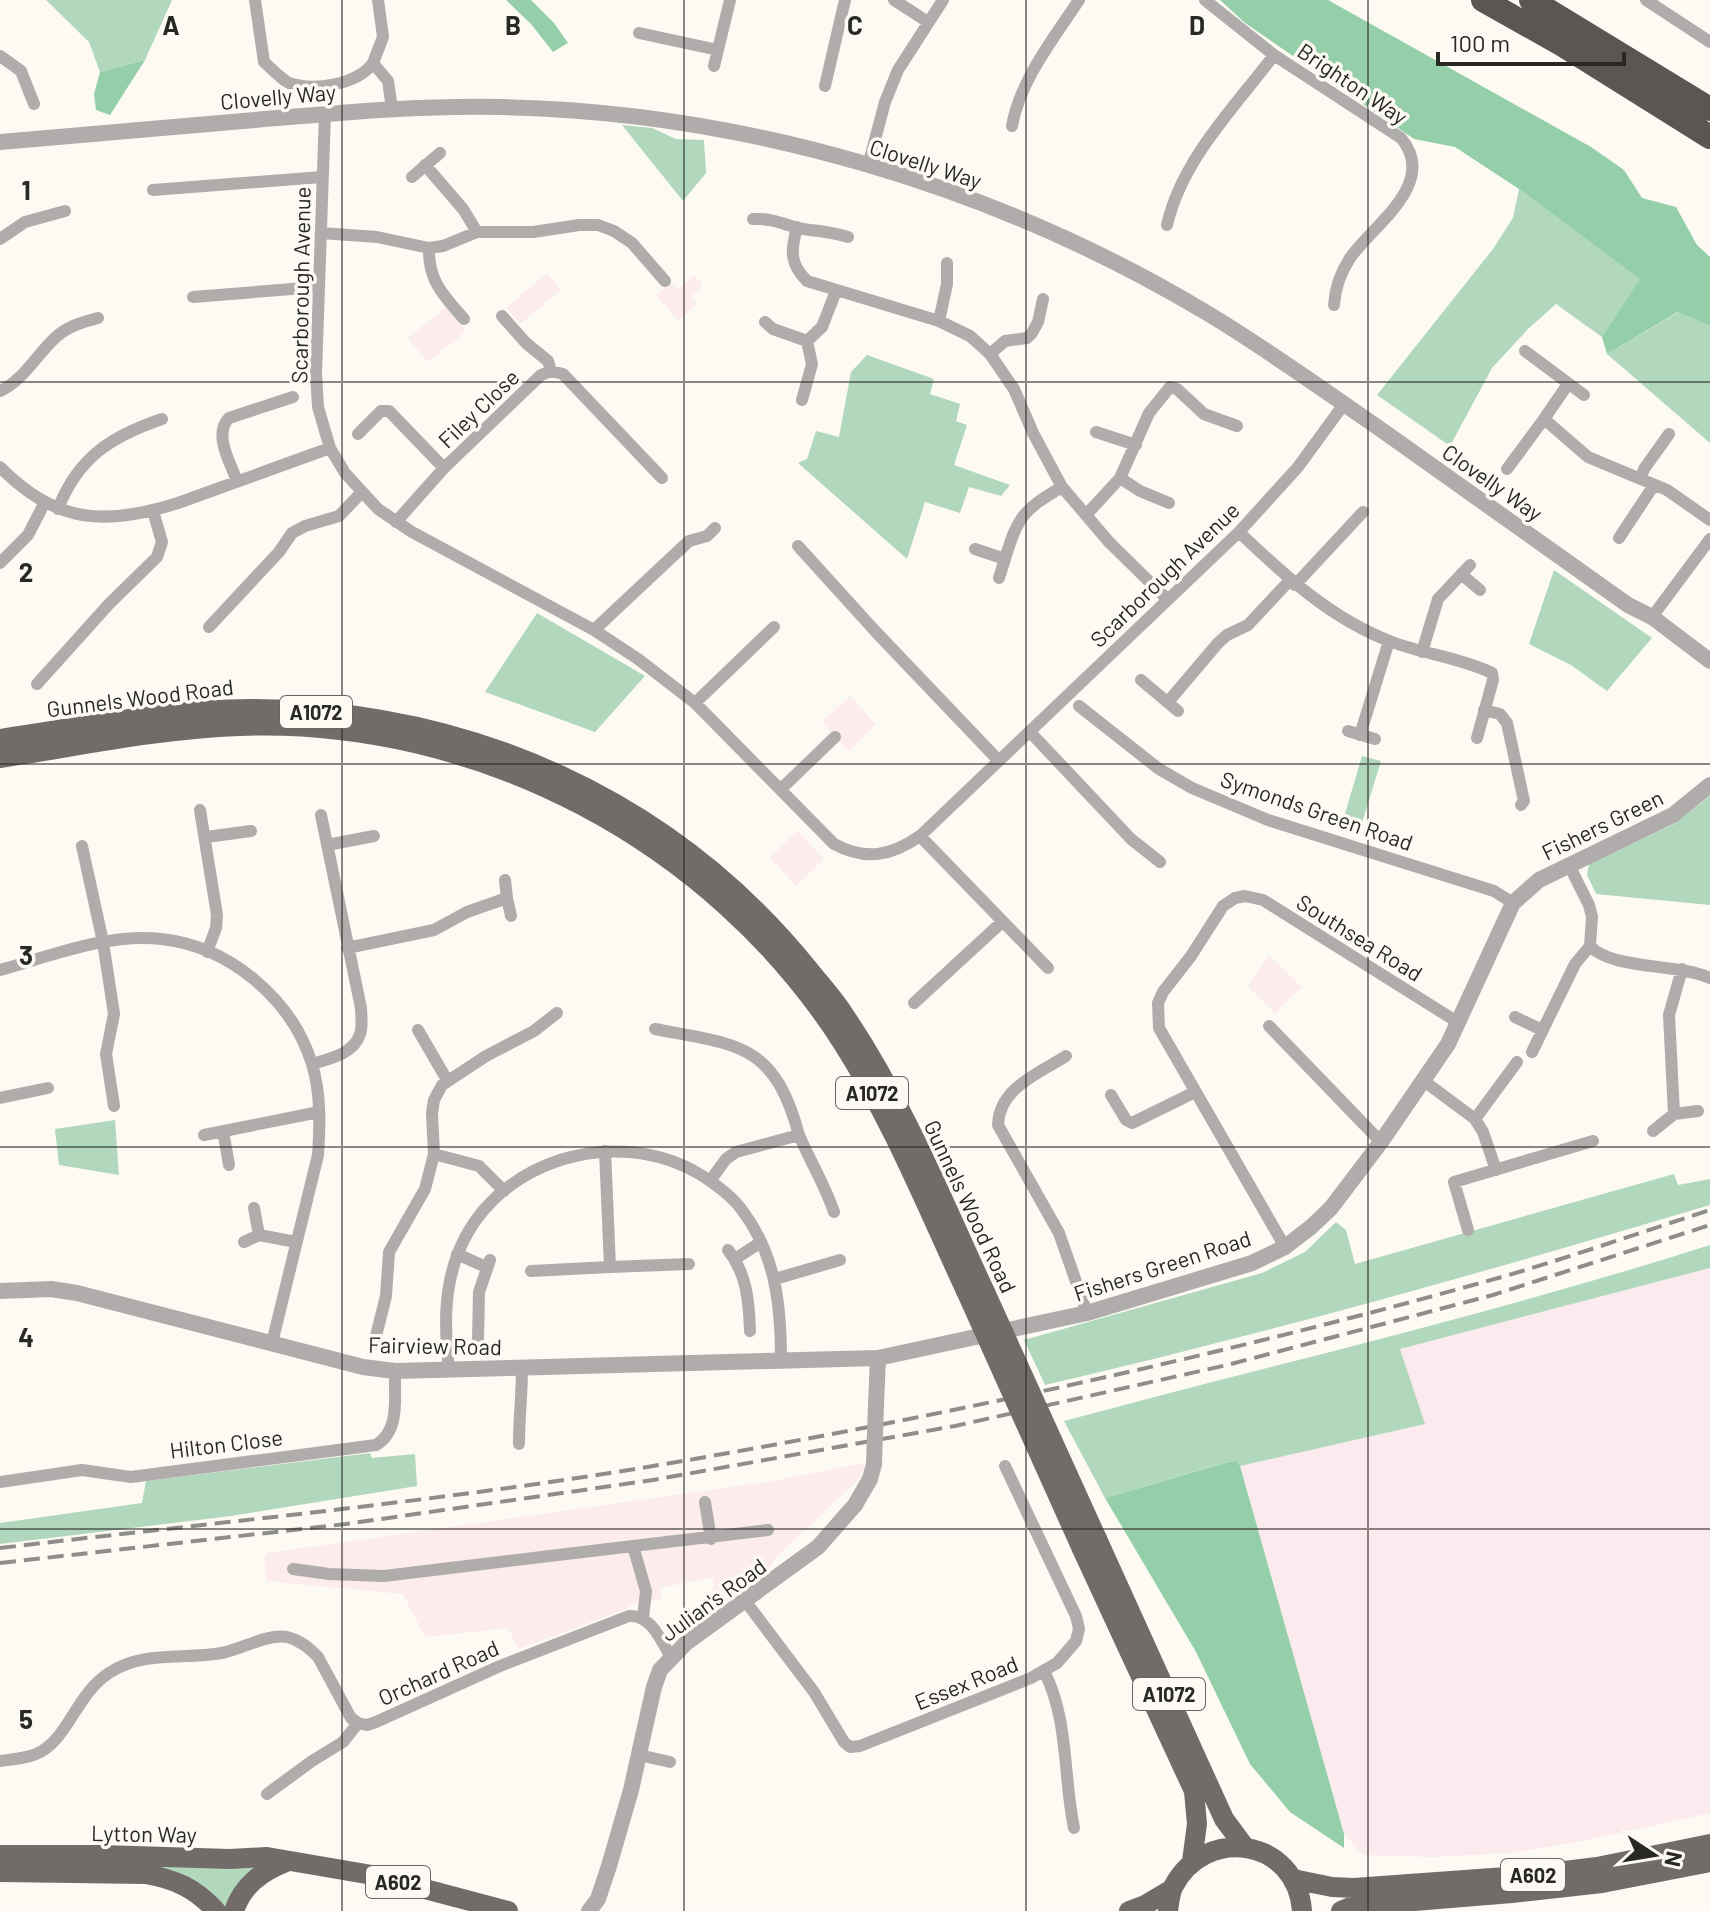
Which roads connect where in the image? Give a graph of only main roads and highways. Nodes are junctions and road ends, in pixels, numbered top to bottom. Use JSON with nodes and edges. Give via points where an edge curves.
{"nodes":[{"id":1,"x":1483,"y":0,"type":"edge"},
{"id":2,"x":1531,"y":0,"type":"edge"},
{"id":3,"x":1710,"y":109,"type":"edge"},
{"id":4,"x":1710,"y":137,"type":"edge"},
{"id":5,"x":0,"y":739,"type":"edge"},
{"id":6,"x":0,"y":758,"type":"edge"},
{"id":7,"x":975,"y":1292,"type":"junction"},
{"id":8,"x":1090,"y":1544,"type":"junction"},
{"id":9,"x":1710,"y":1844,"type":"edge"},
{"id":10,"x":1244,"y":1846,"type":"junction"},
{"id":11,"x":0,"y":1855,"type":"edge"},
{"id":12,"x":1192,"y":1861,"type":"junction"},
{"id":13,"x":286,"y":1862,"type":"junction"},
{"id":14,"x":1710,"y":1862,"type":"edge"},
{"id":15,"x":0,"y":1872,"type":"edge"},
{"id":16,"x":1293,"y":1879,"type":"junction"},
{"id":17,"x":1172,"y":1889,"type":"junction"},
{"id":18,"x":216,"y":1911,"type":"edge"},
{"id":19,"x":234,"y":1911,"type":"edge"},
{"id":20,"x":508,"y":1911,"type":"edge"},
{"id":21,"x":1129,"y":1911,"type":"edge"},
{"id":22,"x":1168,"y":1911,"type":"edge"},
{"id":23,"x":1302,"y":1911,"type":"edge"},
{"id":24,"x":1341,"y":1911,"type":"edge"}],
"edges":[{"from":1,"to":4,"type":"highway"},
{"from":2,"to":3,"type":"highway"},
{"from":5,"to":7,"type":"main road","name":"Gunnels Wood Road","number":"A1072","via":[[169,714],[250,709],[351,714],[500,750],[617,804],[659,829],[765,919],[844,1013],[905,1120]]},
{"from":6,"to":7,"type":"main road","name":"Gunnels Wood Road","number":"A1072","via":[[176,731],[310,727],[444,750],[543,786],[596,813],[637,836],[743,918],[817,1005],[876,1100]]},
{"from":7,"to":8,"type":"main road","name":"Gunnels Wood Road","number":"A1072","bridge":true},
{"from":8,"to":10,"type":"main road","name":"Gunnels Wood Road","number":"A1072","via":[[1224,1819]]},
{"from":8,"to":12,"type":"main road","name":"Gunnels Wood Road","number":"A1072","via":[[1194,1791]]},
{"from":9,"to":16,"type":"main road","number":"A602","via":[[1532,1875],[1354,1888]]},
{"from":10,"to":12,"type":"main road","via":[[1216,1848]]},
{"from":10,"to":16,"type":"main road","via":[[1263,1852]]},
{"from":11,"to":13,"type":"main road","name":"Lytton Way","number":"A602","via":[[267,1857]]},
{"from":12,"to":17,"type":"main road"},
{"from":13,"to":19,"type":"main road","via":[[253,1880]]},
{"from":13,"to":20,"type":"main road","name":"Lytton Way","number":"A602","via":[[372,1875]]},
{"from":14,"to":24,"type":"main road","number":"A602","via":[[1602,1883]]},
{"from":15,"to":18,"type":"main road","name":"Lytton Way","via":[[166,1877],[194,1890]]},
{"from":16,"to":23,"type":"main road"},
{"from":17,"to":21,"type":"main road"},
{"from":17,"to":22,"type":"main road"}]}
